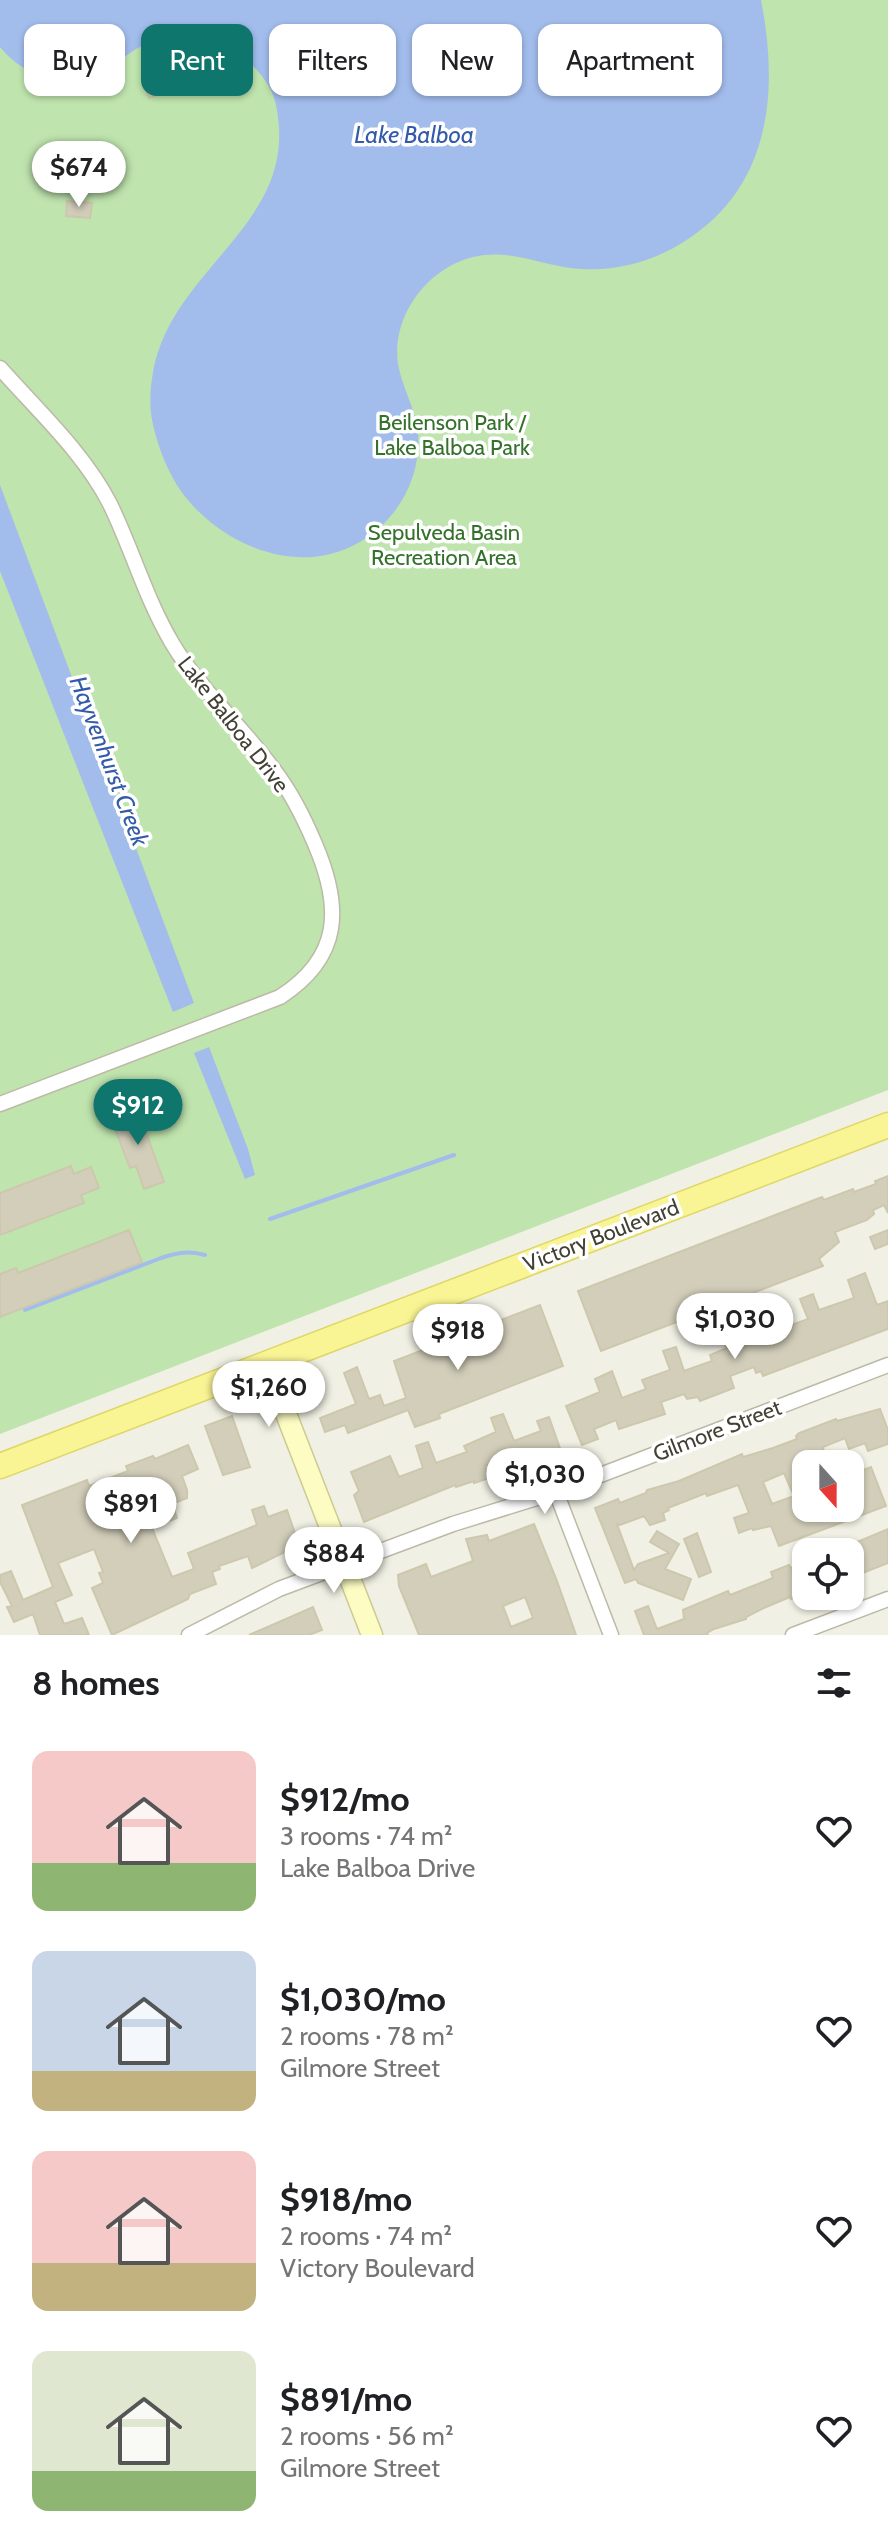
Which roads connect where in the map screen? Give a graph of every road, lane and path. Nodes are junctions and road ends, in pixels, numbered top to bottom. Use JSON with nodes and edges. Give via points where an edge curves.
{"nodes":[{"id":1,"x":0,"y":368,"type":"edge"},
{"id":2,"x":0,"y":1104,"type":"edge"},
{"id":3,"x":888,"y":1125,"type":"edge"},
{"id":4,"x":267,"y":1365,"type":"junction"},
{"id":5,"x":888,"y":1365,"type":"edge"},
{"id":6,"x":0,"y":1466,"type":"edge"},
{"id":7,"x":556,"y":1492,"type":"junction"},
{"id":8,"x":346,"y":1565,"type":"junction"},
{"id":9,"x":888,"y":1599,"type":"edge"},
{"id":10,"x":189,"y":1635,"type":"edge"},
{"id":11,"x":372,"y":1635,"type":"edge"},
{"id":12,"x":611,"y":1635,"type":"edge"},
{"id":13,"x":793,"y":1635,"type":"edge"}],
"edges":[{"from":1,"to":2,"type":"street","name":"Lake Balboa Drive","via":[[95,479],[186,666],[291,796],[325,868],[333,906],[327,942],[316,966],[280,997]]},
{"from":3,"to":4,"type":"main road","name":"Victory Boulevard"},
{"from":4,"to":6,"type":"main road","name":"Victory Boulevard"},
{"from":4,"to":8,"type":"main road"},
{"from":5,"to":7,"type":"street","name":"Gilmore Street"},
{"from":7,"to":8,"type":"street","name":"Gilmore Street"},
{"from":7,"to":12,"type":"street"},
{"from":8,"to":10,"type":"street","name":"Gilmore Street","via":[[279,1589]]},
{"from":8,"to":11,"type":"main road"},
{"from":9,"to":13,"type":"street"}]}
